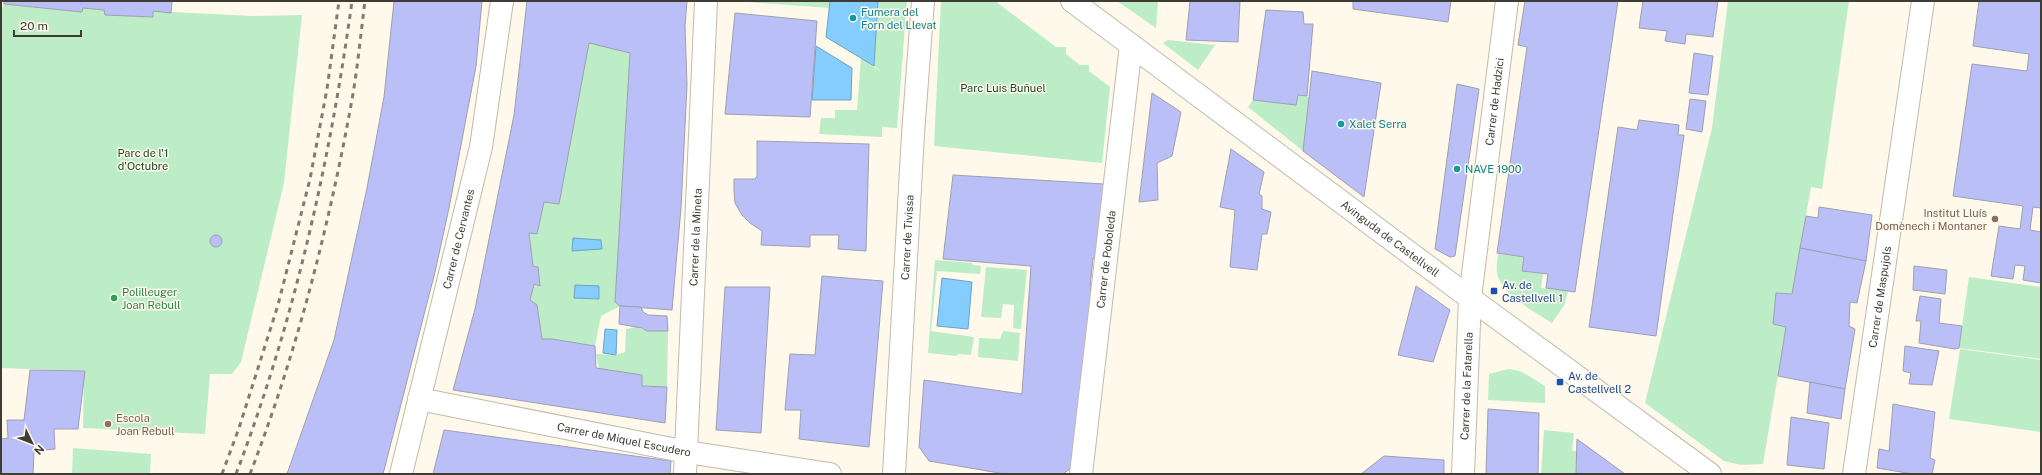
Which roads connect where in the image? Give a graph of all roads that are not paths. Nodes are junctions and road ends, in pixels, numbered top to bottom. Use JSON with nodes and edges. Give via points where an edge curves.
{"nodes":[{"id":1,"x":502,"y":1,"type":"edge"},
{"id":2,"x":706,"y":1,"type":"edge"},
{"id":3,"x":923,"y":1,"type":"edge"},
{"id":4,"x":1072,"y":1,"type":"edge"},
{"id":5,"x":1507,"y":1,"type":"edge"},
{"id":6,"x":1923,"y":1,"type":"edge"},
{"id":7,"x":1131,"y":45,"type":"junction"},
{"id":8,"x":1470,"y":298,"type":"junction"},
{"id":9,"x":419,"y":399,"type":"junction"},
{"id":10,"x":687,"y":452,"type":"junction"},
{"id":11,"x":401,"y":474,"type":"edge"},
{"id":12,"x":685,"y":474,"type":"edge"},
{"id":13,"x":830,"y":474,"type":"edge"},
{"id":14,"x":894,"y":474,"type":"edge"},
{"id":15,"x":1082,"y":474,"type":"edge"},
{"id":16,"x":1463,"y":474,"type":"edge"},
{"id":17,"x":1710,"y":474,"type":"edge"},
{"id":18,"x":1854,"y":474,"type":"edge"}],
"edges":[{"from":1,"to":9,"type":"street","name":"Carrer de Cervantes","via":[[481,147]]},
{"from":2,"to":10,"type":"street","name":"Carrer de la Mineta"},
{"from":3,"to":14,"type":"street","name":"Carrer de Tivissa"},
{"from":4,"to":7,"type":"street","name":"Avinguda de Castellvell"},
{"from":5,"to":8,"type":"street","name":"Carrer de Hadzici"},
{"from":6,"to":18,"type":"street","name":"Carrer de Maspujols"},
{"from":7,"to":8,"type":"street","name":"Avinguda de Castellvell"},
{"from":7,"to":15,"type":"street","name":"Carrer de Poboleda"},
{"from":8,"to":16,"type":"street","name":"Carrer de la Fatarella"},
{"from":8,"to":17,"type":"street","name":"Avinguda de Castellvell"},
{"from":9,"to":10,"type":"street","name":"Carrer de Miquel Escudero"},
{"from":9,"to":11,"type":"street","name":"Carrer de Cervantes"},
{"from":10,"to":12,"type":"street","name":"Carrer de la Mineta"},
{"from":10,"to":13,"type":"street","name":"Carrer de Miquel Escudero"}]}
